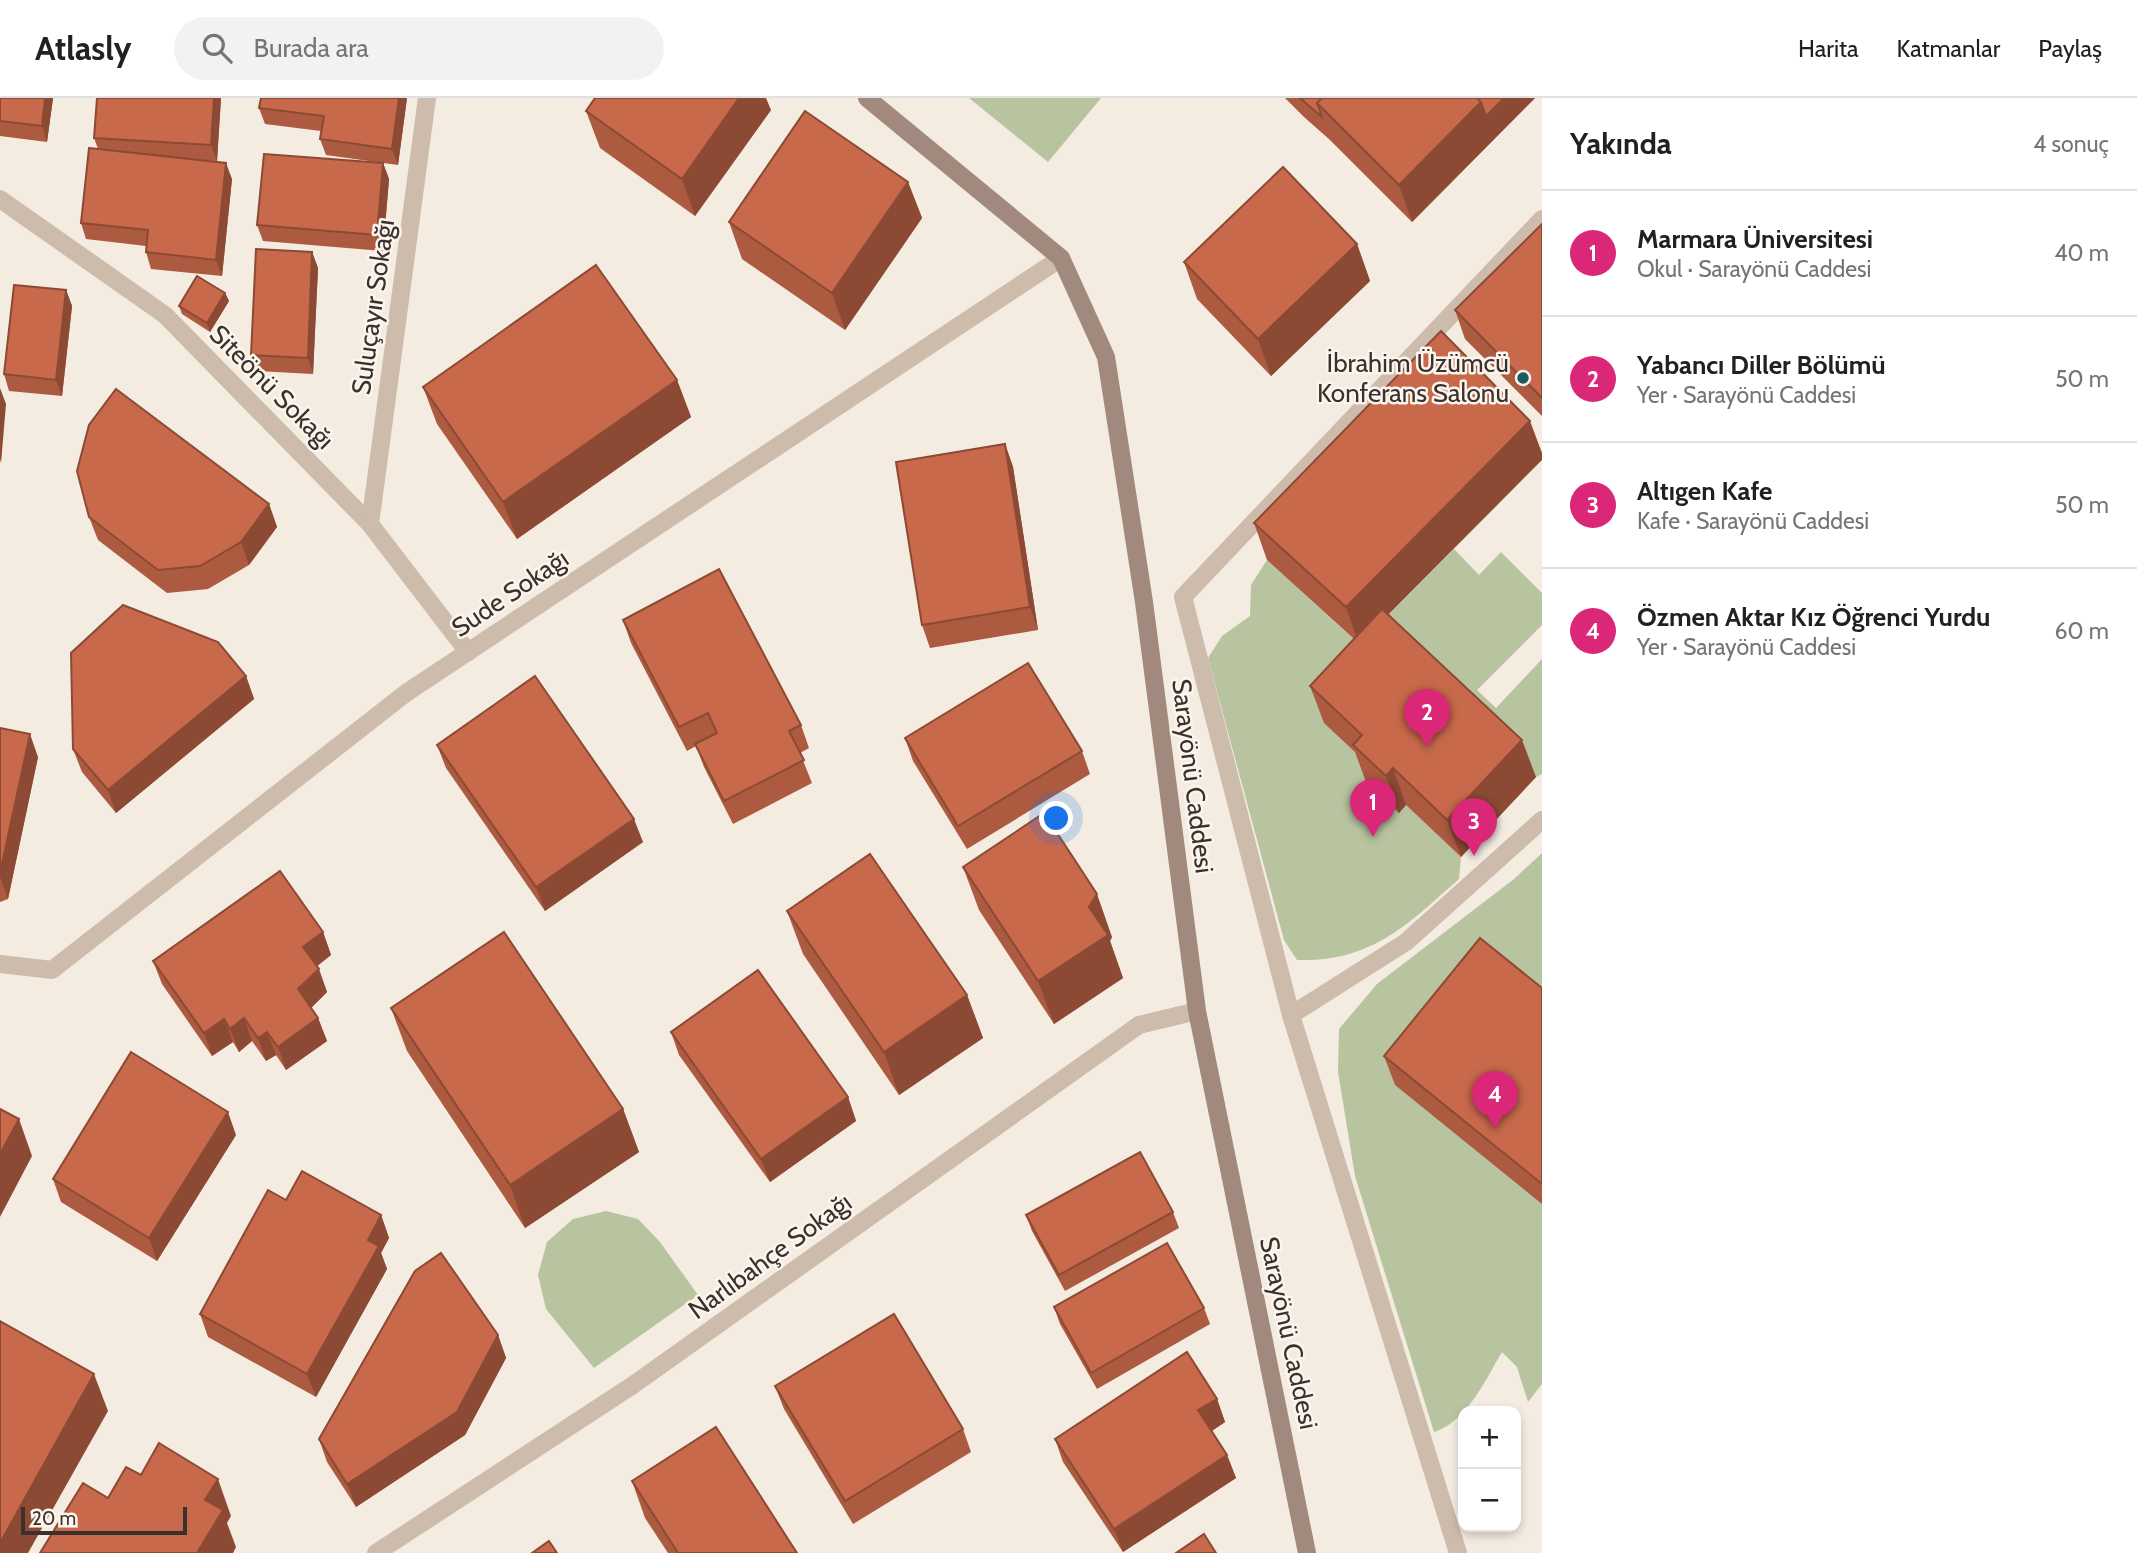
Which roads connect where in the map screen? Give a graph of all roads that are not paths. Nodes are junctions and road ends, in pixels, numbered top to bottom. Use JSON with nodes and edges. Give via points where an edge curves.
{"nodes":[{"id":1,"x":427,"y":98,"type":"edge"},
{"id":2,"x":867,"y":98,"type":"edge"},
{"id":3,"x":0,"y":199,"type":"edge"},
{"id":4,"x":1542,"y":219,"type":"edge"},
{"id":5,"x":1061,"y":258,"type":"junction"},
{"id":6,"x":370,"y":524,"type":"junction"},
{"id":7,"x":468,"y":652,"type":"junction"},
{"id":8,"x":1542,"y":820,"type":"edge"},
{"id":9,"x":0,"y":964,"type":"edge"},
{"id":10,"x":1197,"y":1011,"type":"junction"},
{"id":11,"x":1291,"y":1015,"type":"junction"},
{"id":12,"x":376,"y":1553,"type":"edge"},
{"id":13,"x":1307,"y":1553,"type":"edge"},
{"id":14,"x":1458,"y":1553,"type":"edge"}],
"edges":[{"from":1,"to":6,"type":"street","name":"Suluçayır Sokağı"},
{"from":2,"to":5,"type":"street","name":"Sarayönü Caddesi"},
{"from":3,"to":6,"type":"street","name":"Siteönü Sokağı","via":[[164,315]]},
{"from":4,"to":11,"type":"street","via":[[1182,597]]},
{"from":5,"to":7,"type":"street","name":"Sude Sokağı"},
{"from":5,"to":10,"type":"street","name":"Sarayönü Caddesi","via":[[1106,357],[1144,602]]},
{"from":6,"to":7,"type":"street","name":"Siteönü Sokağı"},
{"from":7,"to":9,"type":"street","name":"Sude Sokağı","via":[[406,693],[52,970]]},
{"from":8,"to":11,"type":"street","via":[[1406,942]]},
{"from":10,"to":12,"type":"street","name":"Narlıbahçe Sokağı","via":[[1139,1025],[633,1385]]},
{"from":10,"to":13,"type":"street","name":"Sarayönü Caddesi"},
{"from":11,"to":14,"type":"street"}]}
